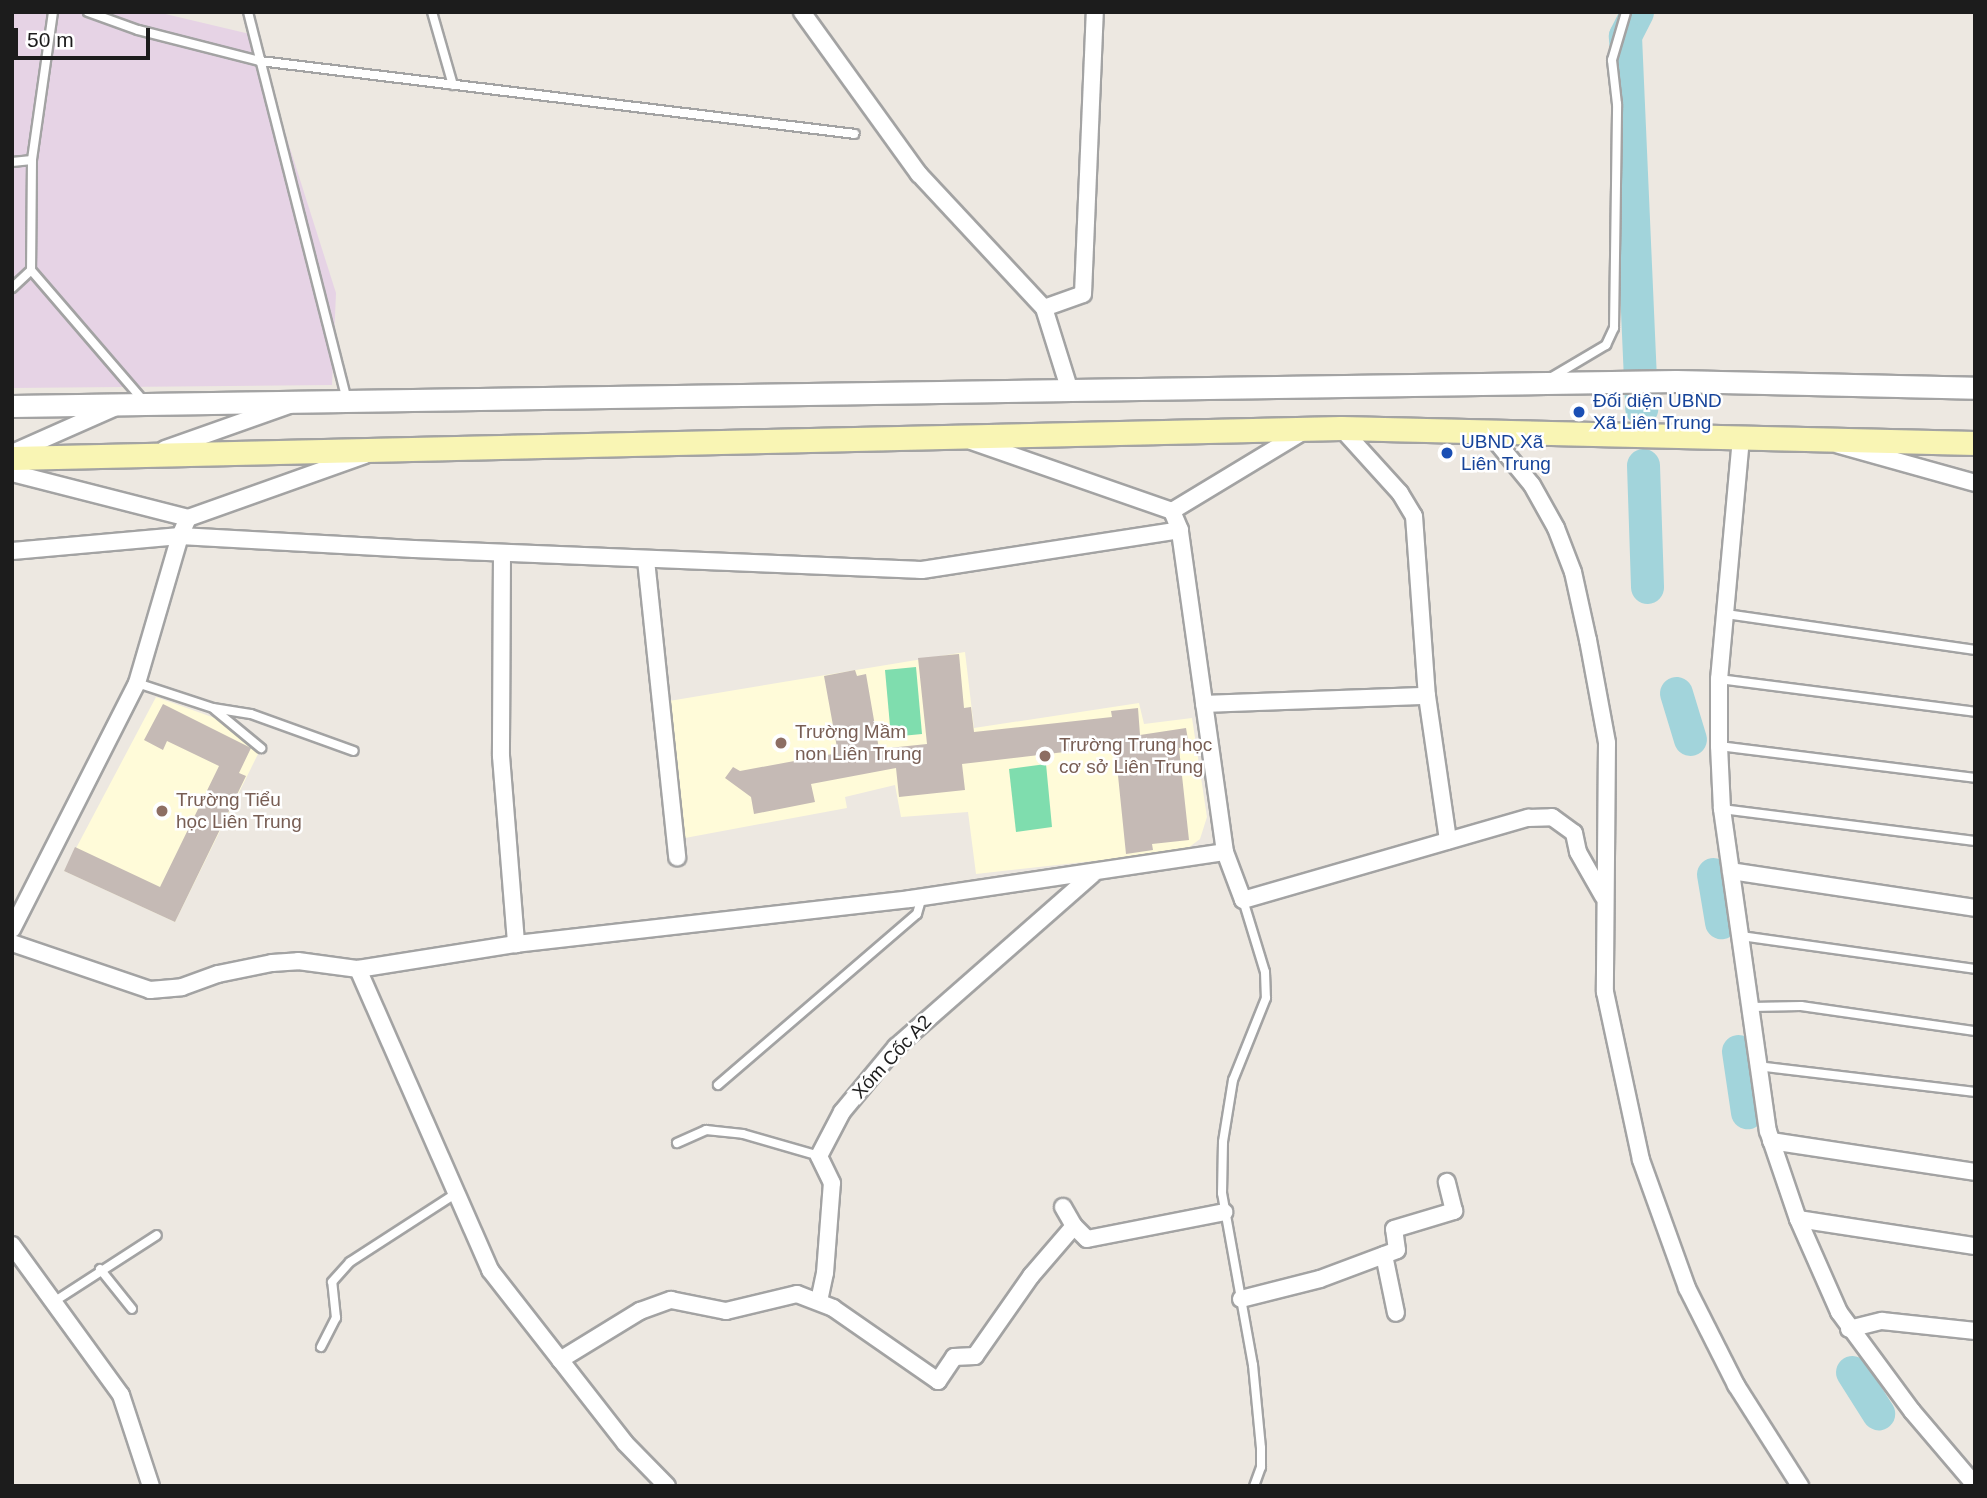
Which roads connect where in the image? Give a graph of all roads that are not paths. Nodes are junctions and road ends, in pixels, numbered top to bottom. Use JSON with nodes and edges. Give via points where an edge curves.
{"nodes":[{"id":1,"x":52,"y":12,"type":"edge"},
{"id":2,"x":88,"y":12,"type":"edge"},
{"id":3,"x":248,"y":12,"type":"edge"},
{"id":4,"x":432,"y":12,"type":"edge"},
{"id":5,"x":802,"y":12,"type":"edge"},
{"id":6,"x":1095,"y":12,"type":"edge"},
{"id":7,"x":1626,"y":12,"type":"edge"},
{"id":8,"x":260,"y":61,"type":"junction"},
{"id":9,"x":453,"y":85,"type":"junction"},
{"id":10,"x":855,"y":134,"type":"dead end"},
{"id":11,"x":32,"y":160,"type":"junction"},
{"id":12,"x":12,"y":162,"type":"edge"},
{"id":13,"x":31,"y":270,"type":"junction"},
{"id":14,"x":12,"y":288,"type":"edge"},
{"id":15,"x":1044,"y":308,"type":"junction"},
{"id":16,"x":1539,"y":384,"type":"junction"},
{"id":17,"x":1975,"y":388,"type":"edge"},
{"id":18,"x":1070,"y":391,"type":"junction"},
{"id":19,"x":347,"y":401,"type":"junction"},
{"id":20,"x":298,"y":402,"type":"junction"},
{"id":21,"x":12,"y":405,"type":"edge"},
{"id":22,"x":120,"y":405,"type":"junction"},
{"id":23,"x":147,"y":405,"type":"junction"},
{"id":24,"x":1341,"y":428,"type":"junction"},
{"id":25,"x":1486,"y":429,"type":"junction"},
{"id":26,"x":1304,"y":431,"type":"junction"},
{"id":27,"x":955,"y":436,"type":"junction"},
{"id":28,"x":1741,"y":438,"type":"junction"},
{"id":29,"x":1825,"y":439,"type":"junction"},
{"id":30,"x":1975,"y":443,"type":"edge"},
{"id":31,"x":377,"y":450,"type":"junction"},
{"id":32,"x":12,"y":453,"type":"edge"},
{"id":33,"x":148,"y":455,"type":"junction"},
{"id":34,"x":12,"y":458,"type":"edge"},
{"id":35,"x":12,"y":474,"type":"edge"},
{"id":36,"x":1975,"y":483,"type":"edge"},
{"id":37,"x":1172,"y":511,"type":"junction"},
{"id":38,"x":188,"y":518,"type":"junction"},
{"id":39,"x":1180,"y":530,"type":"junction"},
{"id":40,"x":180,"y":536,"type":"junction"},
{"id":41,"x":12,"y":551,"type":"edge"},
{"id":42,"x":502,"y":553,"type":"junction"},
{"id":43,"x":646,"y":560,"type":"junction"},
{"id":44,"x":1726,"y":614,"type":"junction"},
{"id":45,"x":1975,"y":650,"type":"edge"},
{"id":46,"x":1719,"y":679,"type":"junction"},
{"id":47,"x":137,"y":683,"type":"junction"},
{"id":48,"x":1427,"y":696,"type":"junction"},
{"id":49,"x":1204,"y":704,"type":"junction"},
{"id":50,"x":213,"y":708,"type":"junction"},
{"id":51,"x":1975,"y":712,"type":"edge"},
{"id":52,"x":1719,"y":746,"type":"junction"},
{"id":53,"x":261,"y":748,"type":"dead end"},
{"id":54,"x":354,"y":751,"type":"dead end"},
{"id":55,"x":1975,"y":778,"type":"edge"},
{"id":56,"x":1722,"y":809,"type":"junction"},
{"id":57,"x":1448,"y":840,"type":"junction"},
{"id":58,"x":1975,"y":841,"type":"edge"},
{"id":59,"x":1226,"y":852,"type":"junction"},
{"id":60,"x":677,"y":857,"type":"dead end"},
{"id":61,"x":1731,"y":871,"type":"junction"},
{"id":62,"x":1094,"y":873,"type":"junction"},
{"id":63,"x":1603,"y":896,"type":"junction"},
{"id":64,"x":922,"y":897,"type":"junction"},
{"id":65,"x":1243,"y":900,"type":"junction"},
{"id":66,"x":1975,"y":908,"type":"edge"},
{"id":67,"x":12,"y":929,"type":"edge"},
{"id":68,"x":1741,"y":936,"type":"junction"},
{"id":69,"x":12,"y":943,"type":"edge"},
{"id":70,"x":516,"y":944,"type":"junction"},
{"id":71,"x":358,"y":969,"type":"junction"},
{"id":72,"x":1975,"y":969,"type":"edge"},
{"id":73,"x":1752,"y":1007,"type":"junction"},
{"id":74,"x":1975,"y":1031,"type":"edge"},
{"id":75,"x":1757,"y":1066,"type":"junction"},
{"id":76,"x":718,"y":1085,"type":"dead end"},
{"id":77,"x":1975,"y":1092,"type":"edge"},
{"id":78,"x":1771,"y":1141,"type":"junction"},
{"id":79,"x":677,"y":1143,"type":"dead end"},
{"id":80,"x":819,"y":1156,"type":"junction"},
{"id":81,"x":1975,"y":1172,"type":"edge"},
{"id":82,"x":1447,"y":1182,"type":"dead end"},
{"id":83,"x":455,"y":1194,"type":"junction"},
{"id":84,"x":1063,"y":1207,"type":"dead end"},
{"id":85,"x":1224,"y":1212,"type":"junction"},
{"id":86,"x":1798,"y":1219,"type":"junction"},
{"id":87,"x":1074,"y":1226,"type":"junction"},
{"id":88,"x":157,"y":1235,"type":"dead end"},
{"id":89,"x":12,"y":1245,"type":"edge"},
{"id":90,"x":1975,"y":1246,"type":"edge"},
{"id":91,"x":1384,"y":1255,"type":"junction"},
{"id":92,"x":100,"y":1269,"type":"junction"},
{"id":93,"x":1241,"y":1299,"type":"junction"},
{"id":94,"x":55,"y":1301,"type":"junction"},
{"id":95,"x":818,"y":1301,"type":"junction"},
{"id":96,"x":132,"y":1309,"type":"dead end"},
{"id":97,"x":1396,"y":1313,"type":"dead end"},
{"id":98,"x":1849,"y":1329,"type":"junction"},
{"id":99,"x":1975,"y":1331,"type":"edge"},
{"id":100,"x":321,"y":1347,"type":"dead end"},
{"id":101,"x":560,"y":1360,"type":"junction"},
{"id":102,"x":1975,"y":1485,"type":"edge"},
{"id":103,"x":151,"y":1486,"type":"edge"},
{"id":104,"x":667,"y":1486,"type":"edge"},
{"id":105,"x":1254,"y":1486,"type":"edge"},
{"id":106,"x":1800,"y":1486,"type":"edge"}],
"edges":[{"from":1,"to":11,"type":"lane"},
{"from":2,"to":8,"type":"lane","via":[[138,30]]},
{"from":3,"to":8,"type":"lane"},
{"from":4,"to":9,"type":"lane"},
{"from":5,"to":15,"type":"street","via":[[919,174]]},
{"from":6,"to":15,"type":"street","via":[[1083,294]]},
{"from":7,"to":16,"type":"lane","via":[[1612,60],[1617,104],[1614,328],[1606,345]]},
{"from":8,"to":9,"type":"lane"},
{"from":8,"to":19,"type":"lane"},
{"from":9,"to":10,"type":"lane"},
{"from":11,"to":12,"type":"lane"},
{"from":11,"to":13,"type":"lane"},
{"from":13,"to":14,"type":"lane"},
{"from":13,"to":23,"type":"lane"},
{"from":15,"to":18,"type":"street"},
{"from":16,"to":17,"type":"street","via":[[1676,381]]},
{"from":16,"to":18,"type":"street"},
{"from":18,"to":19,"type":"street"},
{"from":19,"to":20,"type":"street"},
{"from":20,"to":23,"type":"street"},
{"from":20,"to":33,"type":"street"},
{"from":21,"to":22,"type":"street"},
{"from":22,"to":23,"type":"street"},
{"from":22,"to":32,"type":"street"},
{"from":24,"to":25,"type":"main road"},
{"from":24,"to":26,"type":"main road"},
{"from":24,"to":48,"type":"street","via":[[1400,493],[1414,516]]},
{"from":25,"to":28,"type":"main road"},
{"from":25,"to":63,"type":"street","via":[[1532,485],[1573,572],[1607,743]]},
{"from":26,"to":27,"type":"main road"},
{"from":26,"to":37,"type":"street"},
{"from":27,"to":31,"type":"main road"},
{"from":27,"to":37,"type":"street"},
{"from":28,"to":29,"type":"main road"},
{"from":28,"to":44,"type":"street"},
{"from":29,"to":30,"type":"main road"},
{"from":29,"to":36,"type":"street","via":[[1892,463]]},
{"from":31,"to":33,"type":"main road"},
{"from":31,"to":38,"type":"street"},
{"from":33,"to":34,"type":"main road"},
{"from":35,"to":38,"type":"street"},
{"from":37,"to":39,"type":"street"},
{"from":38,"to":40,"type":"street"},
{"from":39,"to":43,"type":"street","via":[[922,569]]},
{"from":39,"to":49,"type":"street"},
{"from":40,"to":41,"type":"street"},
{"from":40,"to":42,"type":"street"},
{"from":40,"to":47,"type":"street"},
{"from":42,"to":43,"type":"street"},
{"from":42,"to":70,"type":"street","via":[[501,756]]},
{"from":43,"to":60,"type":"street"},
{"from":44,"to":45,"type":"lane"},
{"from":44,"to":46,"type":"street"},
{"from":46,"to":51,"type":"lane"},
{"from":46,"to":52,"type":"street"},
{"from":47,"to":50,"type":"lane"},
{"from":47,"to":67,"type":"street"},
{"from":48,"to":49,"type":"street"},
{"from":48,"to":57,"type":"street"},
{"from":49,"to":59,"type":"street"},
{"from":50,"to":53,"type":"lane"},
{"from":50,"to":54,"type":"lane","via":[[251,714]]},
{"from":52,"to":55,"type":"lane"},
{"from":52,"to":56,"type":"street"},
{"from":56,"to":58,"type":"lane"},
{"from":56,"to":61,"type":"street"},
{"from":57,"to":63,"type":"street","via":[[1528,818],[1552,817],[1574,834],[1578,852]]},
{"from":57,"to":65,"type":"street"},
{"from":59,"to":62,"type":"street"},
{"from":59,"to":65,"type":"street"},
{"from":61,"to":66,"type":"street"},
{"from":61,"to":68,"type":"street"},
{"from":62,"to":64,"type":"street"},
{"from":62,"to":80,"type":"street","name":"Xóm Cốc A2","via":[[896,1047],[849,1102]]},
{"from":63,"to":106,"type":"street","via":[[1605,992],[1641,1160],[1687,1288],[1736,1385]]},
{"from":64,"to":70,"type":"street"},
{"from":64,"to":76,"type":"lane","via":[[917,914]]},
{"from":65,"to":85,"type":"lane","via":[[1265,972],[1266,998],[1233,1080],[1223,1142]]},
{"from":68,"to":72,"type":"lane"},
{"from":68,"to":73,"type":"street"},
{"from":69,"to":71,"type":"street","via":[[150,990],[182,988],[244,967],[272,963],[298,961]]},
{"from":70,"to":71,"type":"street"},
{"from":71,"to":83,"type":"street"},
{"from":73,"to":74,"type":"lane","via":[[1813,1007]]},
{"from":73,"to":75,"type":"street"},
{"from":75,"to":77,"type":"lane"},
{"from":75,"to":78,"type":"street"},
{"from":78,"to":81,"type":"street"},
{"from":78,"to":86,"type":"street"},
{"from":79,"to":80,"type":"lane","via":[[706,1130],[743,1134]]},
{"from":80,"to":95,"type":"street","via":[[832,1183],[825,1273]]},
{"from":82,"to":91,"type":"street","via":[[1454,1211],[1394,1229],[1397,1250]]},
{"from":83,"to":100,"type":"lane","via":[[350,1262],[332,1282],[336,1318]]},
{"from":83,"to":101,"type":"street","via":[[490,1270]]},
{"from":84,"to":87,"type":"street"},
{"from":85,"to":87,"type":"street","via":[[1087,1239]]},
{"from":85,"to":93,"type":"lane"},
{"from":86,"to":90,"type":"street"},
{"from":86,"to":98,"type":"street"},
{"from":87,"to":95,"type":"street","via":[[1031,1276],[975,1356],[954,1357],[938,1381],[877,1336]]},
{"from":88,"to":92,"type":"lane"},
{"from":89,"to":94,"type":"street"},
{"from":91,"to":93,"type":"street","via":[[1320,1279]]},
{"from":91,"to":97,"type":"street"},
{"from":92,"to":94,"type":"lane"},
{"from":92,"to":96,"type":"lane"},
{"from":93,"to":105,"type":"lane","via":[[1254,1365],[1261,1448]]},
{"from":94,"to":103,"type":"street","via":[[121,1395]]},
{"from":95,"to":101,"type":"street","via":[[797,1294],[711,1312],[671,1300],[640,1311]]},
{"from":98,"to":99,"type":"street","via":[[1882,1321]]},
{"from":98,"to":102,"type":"street"},
{"from":101,"to":104,"type":"street","via":[[625,1443]]}]}
